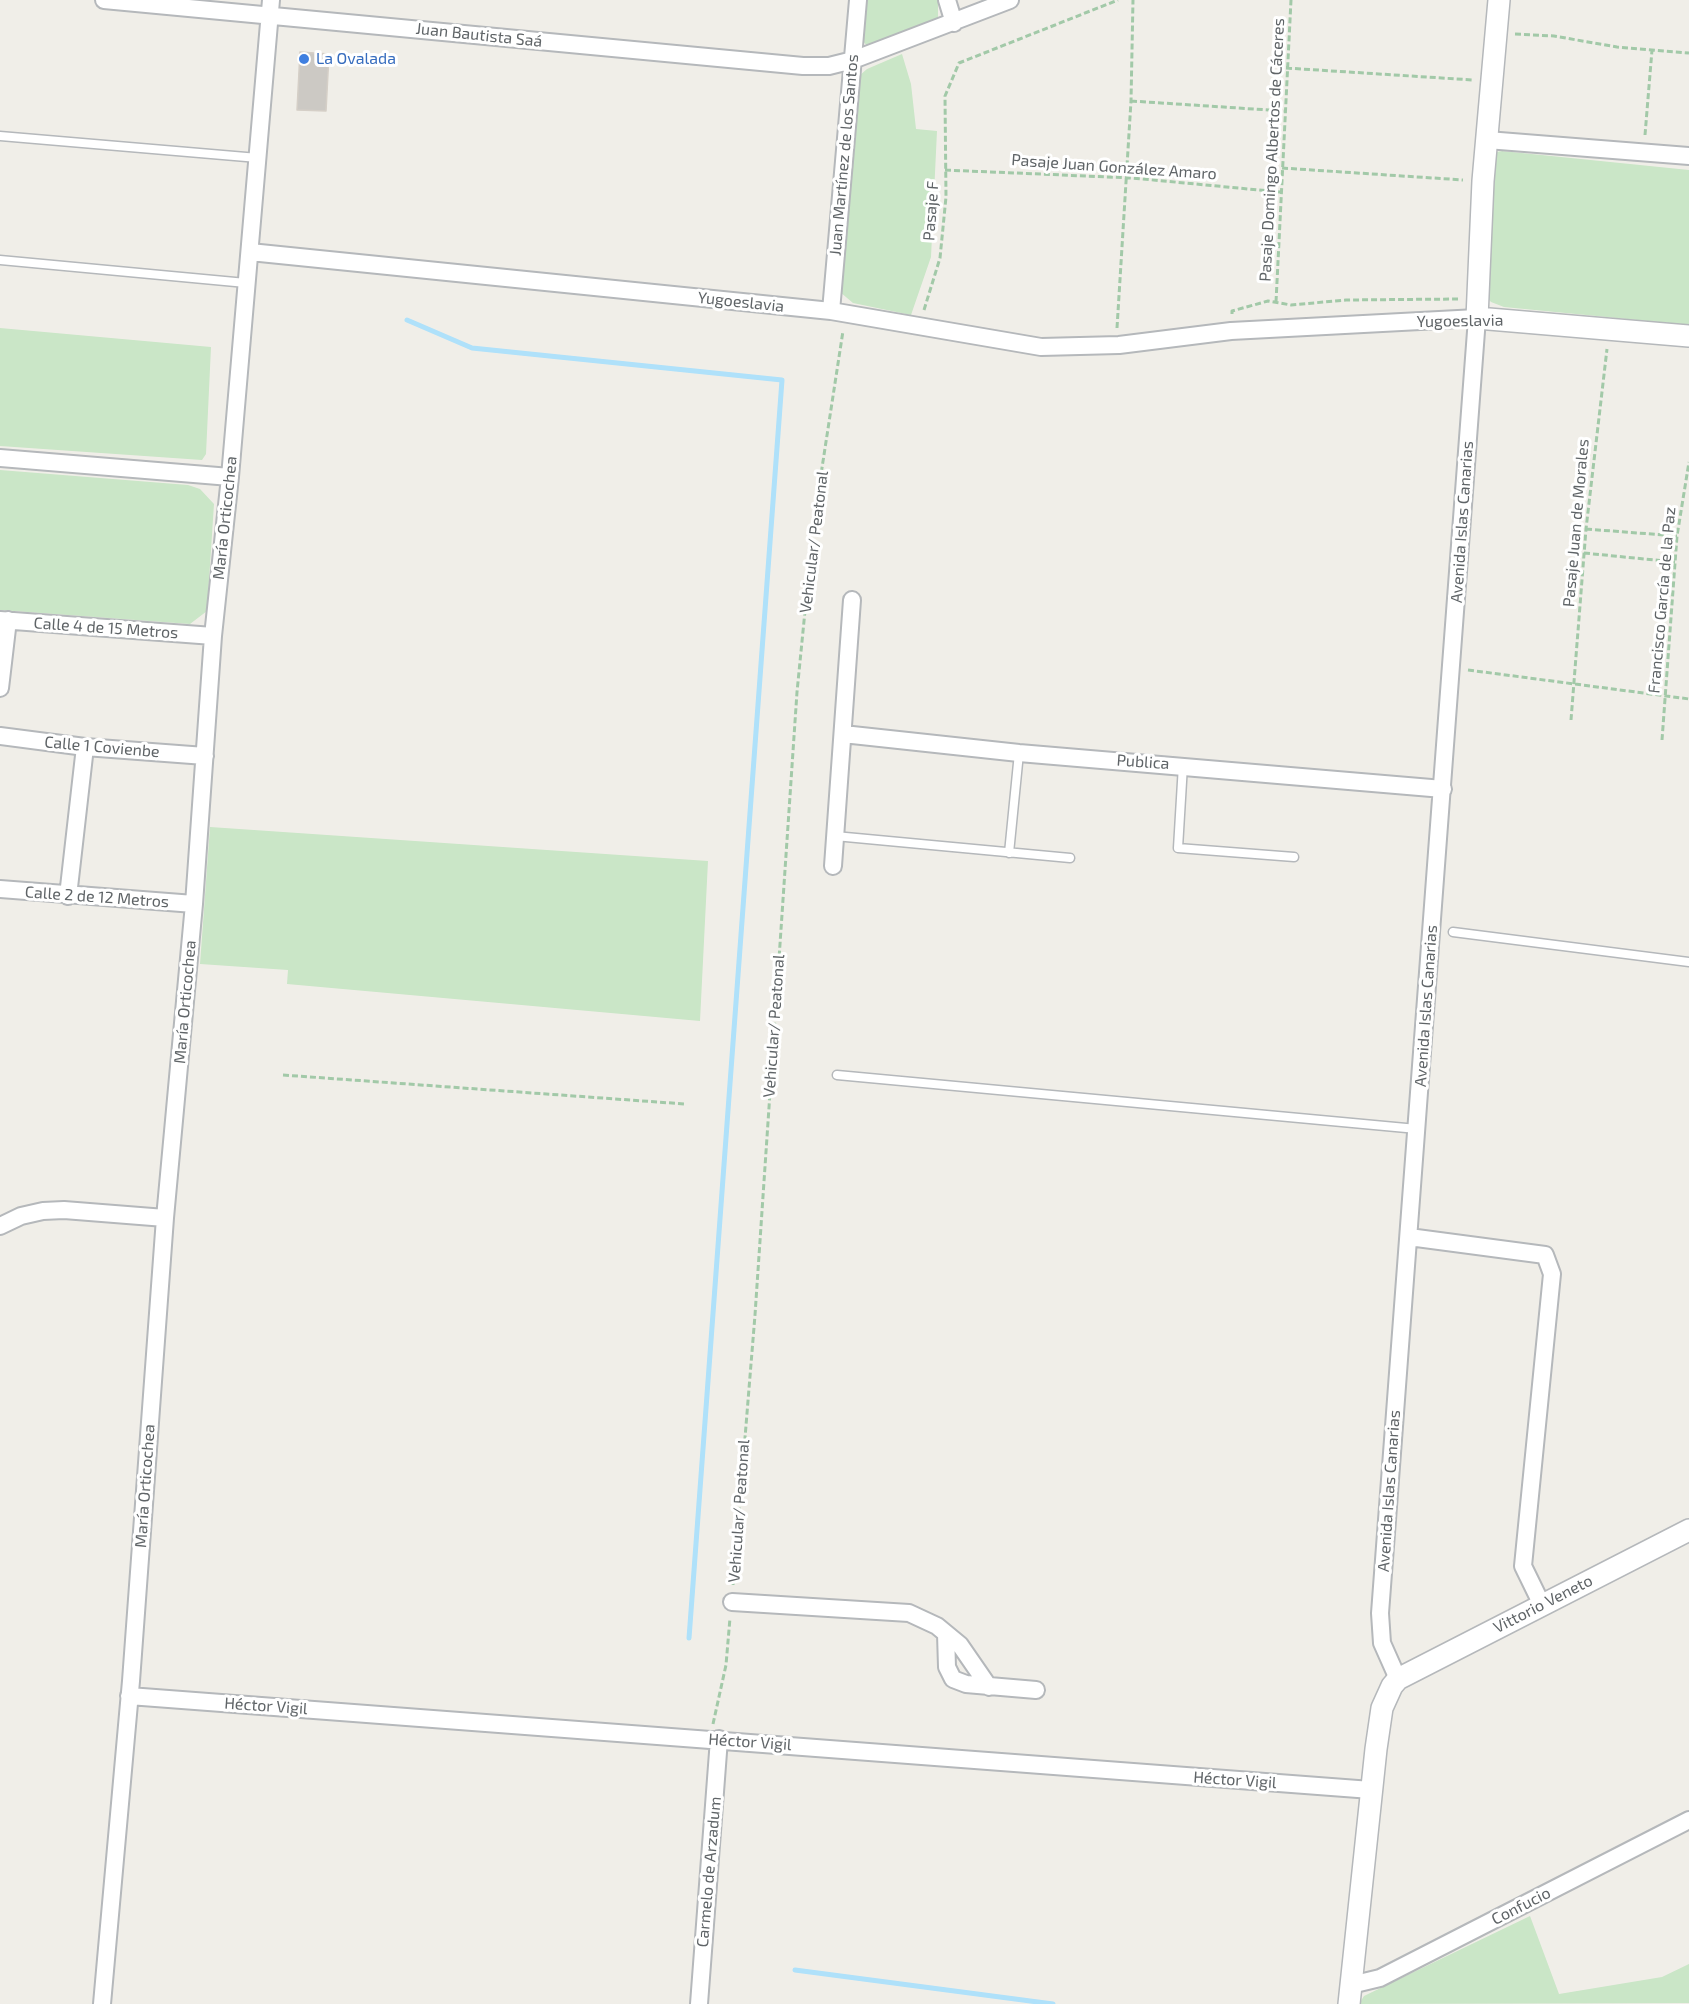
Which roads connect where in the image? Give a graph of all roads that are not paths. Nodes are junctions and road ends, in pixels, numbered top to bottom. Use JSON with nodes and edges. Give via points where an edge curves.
{"nodes":[{"id":1,"x":104,"y":0,"type":"edge"},
{"id":2,"x":858,"y":0,"type":"edge"},
{"id":3,"x":947,"y":0,"type":"edge"},
{"id":4,"x":1010,"y":0,"type":"edge"},
{"id":5,"x":1499,"y":0,"type":"edge"},
{"id":6,"x":122,"y":1,"type":"edge"},
{"id":7,"x":271,"y":7,"type":"edge"},
{"id":8,"x":954,"y":23,"type":"junction"},
{"id":9,"x":853,"y":60,"type":"junction"},
{"id":10,"x":0,"y":136,"type":"edge"},
{"id":11,"x":1487,"y":140,"type":"junction"},
{"id":12,"x":1689,"y":156,"type":"edge"},
{"id":13,"x":258,"y":158,"type":"junction"},
{"id":14,"x":249,"y":252,"type":"junction"},
{"id":15,"x":0,"y":260,"type":"edge"},
{"id":16,"x":246,"y":284,"type":"junction"},
{"id":17,"x":1477,"y":308,"type":"junction"},
{"id":18,"x":838,"y":311,"type":"junction"},
{"id":19,"x":1689,"y":336,"type":"edge"},
{"id":20,"x":0,"y":458,"type":"edge"},
{"id":21,"x":230,"y":477,"type":"junction"},
{"id":22,"x":852,"y":600,"type":"dead end"},
{"id":23,"x":4,"y":620,"type":"edge"},
{"id":24,"x":213,"y":636,"type":"junction"},
{"id":25,"x":0,"y":688,"type":"edge"},
{"id":26,"x":843,"y":734,"type":"junction"},
{"id":27,"x":0,"y":736,"type":"edge"},
{"id":28,"x":84,"y":747,"type":"junction"},
{"id":29,"x":1019,"y":753,"type":"junction"},
{"id":30,"x":205,"y":756,"type":"junction"},
{"id":31,"x":1183,"y":765,"type":"junction"},
{"id":32,"x":1443,"y":789,"type":"junction"},
{"id":33,"x":835,"y":836,"type":"junction"},
{"id":34,"x":1009,"y":853,"type":"junction"},
{"id":35,"x":1294,"y":857,"type":"dead end"},
{"id":36,"x":1070,"y":858,"type":"dead end"},
{"id":37,"x":833,"y":866,"type":"dead end"},
{"id":38,"x":0,"y":889,"type":"edge"},
{"id":39,"x":68,"y":896,"type":"junction"},
{"id":40,"x":194,"y":904,"type":"junction"},
{"id":41,"x":1453,"y":932,"type":"dead end"},
{"id":42,"x":1689,"y":962,"type":"edge"},
{"id":43,"x":837,"y":1075,"type":"dead end"},
{"id":44,"x":1417,"y":1129,"type":"junction"},
{"id":45,"x":165,"y":1218,"type":"junction"},
{"id":46,"x":0,"y":1226,"type":"edge"},
{"id":47,"x":1409,"y":1237,"type":"junction"},
{"id":48,"x":1689,"y":1530,"type":"edge"},
{"id":49,"x":732,"y":1602,"type":"road end"},
{"id":50,"x":1542,"y":1605,"type":"junction"},
{"id":51,"x":946,"y":1634,"type":"junction"},
{"id":52,"x":1398,"y":1678,"type":"junction"},
{"id":53,"x":989,"y":1687,"type":"junction"},
{"id":54,"x":1036,"y":1690,"type":"dead end"},
{"id":55,"x":129,"y":1696,"type":"junction"},
{"id":56,"x":719,"y":1740,"type":"junction"},
{"id":57,"x":1371,"y":1790,"type":"junction"},
{"id":58,"x":1689,"y":1820,"type":"edge"},
{"id":59,"x":1350,"y":1994,"type":"edge"},
{"id":60,"x":102,"y":2004,"type":"edge"},
{"id":61,"x":699,"y":2004,"type":"edge"}],
"edges":[{"from":1,"to":6,"type":"street","name":"Juan Bautista Saá"},
{"from":2,"to":9,"type":"street","name":"Juan Martínez de los Santos"},
{"from":3,"to":8,"type":"street"},
{"from":4,"to":8,"type":"street","name":"Juan Bautista Saá"},
{"from":5,"to":11,"type":"street","name":"Avenida Islas Canarias"},
{"from":6,"to":7,"type":"street","name":"Juan Bautista Saá"},
{"from":7,"to":9,"type":"street","name":"Juan Bautista Saá","via":[[803,66],[829,66]]},
{"from":7,"to":13,"type":"street","name":"María Orticochea"},
{"from":8,"to":9,"type":"street","name":"Juan Bautista Saá"},
{"from":9,"to":18,"type":"street","name":"Juan Martínez de los Santos"},
{"from":10,"to":13,"type":"lane"},
{"from":11,"to":12,"type":"street"},
{"from":11,"to":17,"type":"street","name":"Avenida Islas Canarias"},
{"from":13,"to":14,"type":"street","name":"María Orticochea"},
{"from":14,"to":16,"type":"street","name":"María Orticochea"},
{"from":14,"to":18,"type":"street","name":"Yugoeslavia"},
{"from":15,"to":16,"type":"lane"},
{"from":16,"to":21,"type":"street","name":"María Orticochea"},
{"from":17,"to":18,"type":"street","name":"Yugoeslavia","via":[[1119,345],[1041,346]]},
{"from":17,"to":19,"type":"street","name":"Yugoeslavia","via":[[1610,329]]},
{"from":17,"to":32,"type":"street","name":"Avenida Islas Canarias"},
{"from":20,"to":21,"type":"street"},
{"from":21,"to":24,"type":"street","name":"María Orticochea"},
{"from":22,"to":26,"type":"street"},
{"from":23,"to":24,"type":"street","name":"Calle 4 de 15 Metros"},
{"from":23,"to":25,"type":"street"},
{"from":24,"to":30,"type":"street","name":"María Orticochea"},
{"from":26,"to":29,"type":"street","name":"Publica"},
{"from":26,"to":33,"type":"street"},
{"from":27,"to":28,"type":"street","name":"Calle 1 Covienbe"},
{"from":28,"to":30,"type":"street","name":"Calle 1 Covienbe"},
{"from":28,"to":39,"type":"street"},
{"from":29,"to":31,"type":"street","name":"Publica"},
{"from":29,"to":34,"type":"lane"},
{"from":30,"to":40,"type":"street","name":"María Orticochea"},
{"from":31,"to":32,"type":"street","name":"Publica"},
{"from":31,"to":35,"type":"lane","via":[[1178,848]]},
{"from":32,"to":44,"type":"street","name":"Avenida Islas Canarias"},
{"from":33,"to":34,"type":"lane"},
{"from":33,"to":37,"type":"street"},
{"from":34,"to":36,"type":"lane"},
{"from":38,"to":39,"type":"street","name":"Calle 2 de 12 Metros"},
{"from":39,"to":40,"type":"street","name":"Calle 2 de 12 Metros"},
{"from":40,"to":45,"type":"street","name":"María Orticochea"},
{"from":41,"to":42,"type":"lane"},
{"from":43,"to":44,"type":"lane"},
{"from":44,"to":47,"type":"street","name":"Avenida Islas Canarias"},
{"from":45,"to":46,"type":"street","via":[[42,1211]]},
{"from":45,"to":55,"type":"street","name":"María Orticochea"},
{"from":47,"to":50,"type":"street","via":[[1545,1255],[1552,1274],[1523,1566]]},
{"from":47,"to":52,"type":"street","name":"Avenida Islas Canarias","via":[[1380,1618],[1382,1643]]},
{"from":48,"to":50,"type":"street","name":"Vittorio Veneto"},
{"from":49,"to":51,"type":"street","via":[[909,1613]]},
{"from":50,"to":52,"type":"street","name":"Vittorio Veneto"},
{"from":51,"to":53,"type":"street","via":[[960,1645]]},
{"from":51,"to":53,"type":"street","via":[[947,1667],[953,1678]]},
{"from":52,"to":57,"type":"street","via":[[1382,1708]]},
{"from":53,"to":54,"type":"street"},
{"from":55,"to":56,"type":"street","name":"Héctor Vigil"},
{"from":55,"to":60,"type":"street","name":"María Orticochea"},
{"from":56,"to":57,"type":"street","name":"Héctor Vigil"},
{"from":56,"to":61,"type":"street","name":"Carmelo de Arzadum"},
{"from":57,"to":59,"type":"street"},
{"from":58,"to":59,"type":"street","name":"Confucio"}]}
